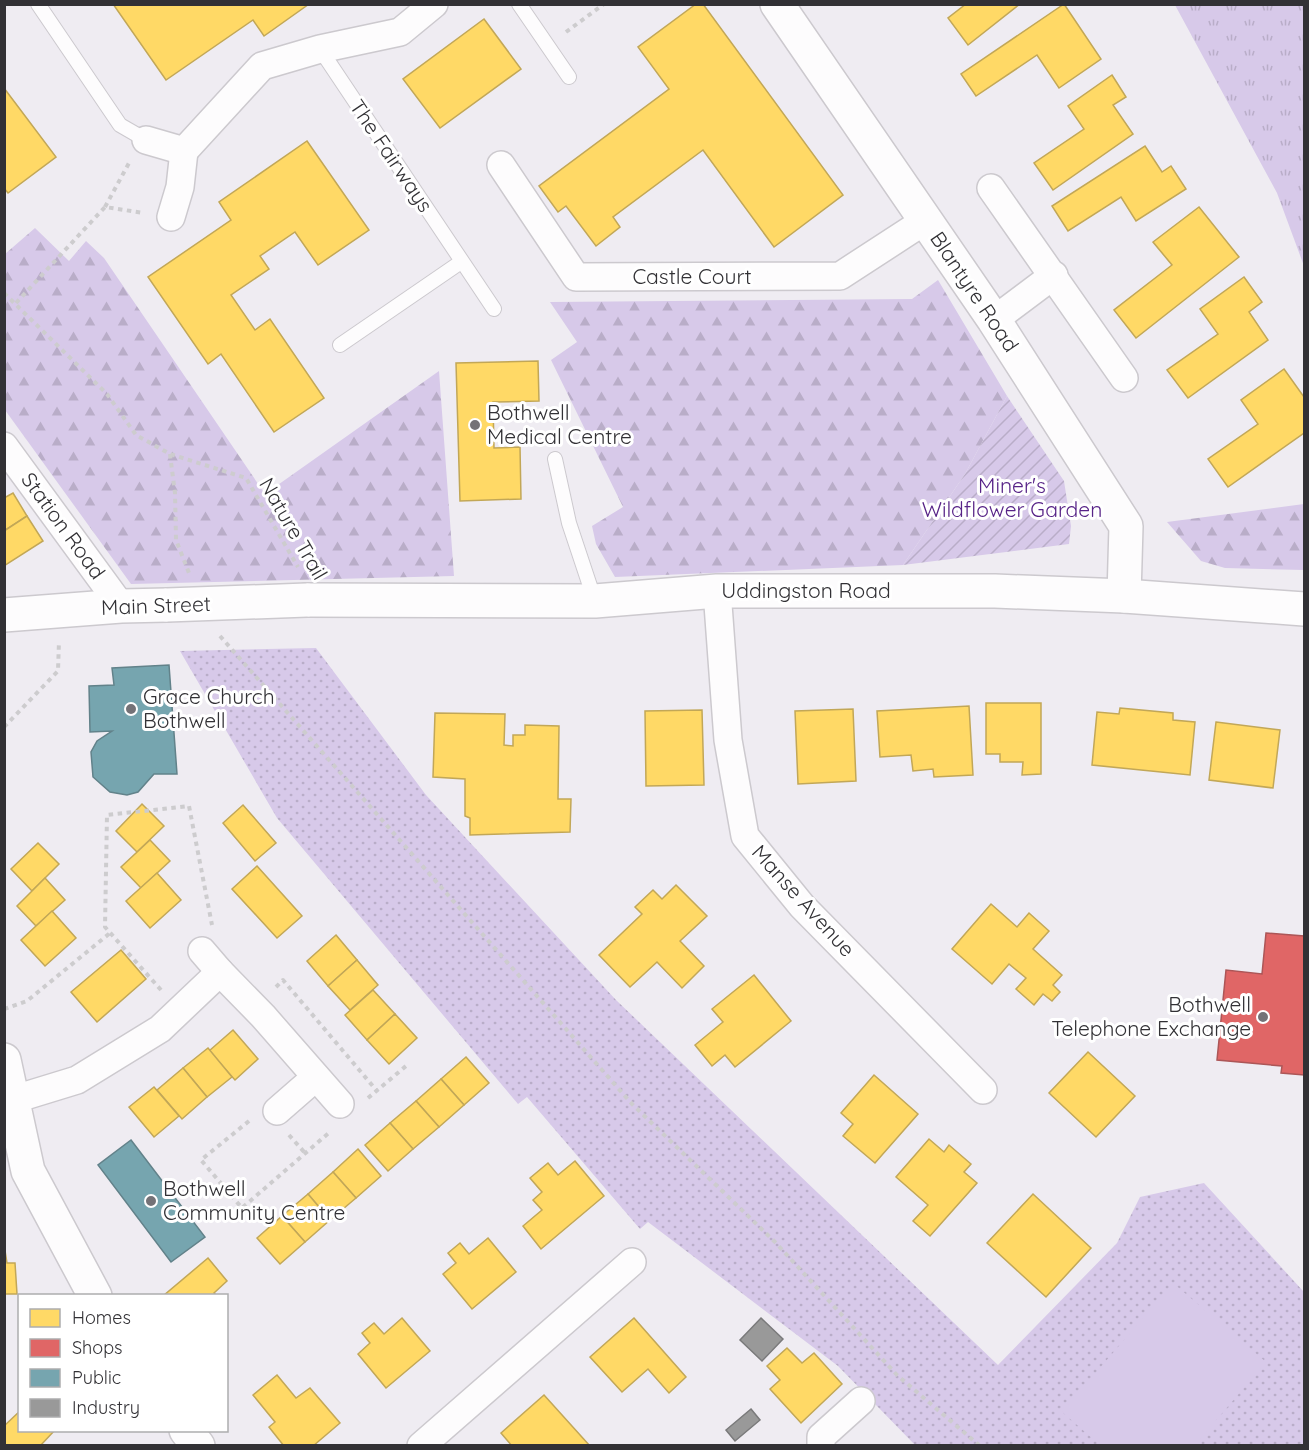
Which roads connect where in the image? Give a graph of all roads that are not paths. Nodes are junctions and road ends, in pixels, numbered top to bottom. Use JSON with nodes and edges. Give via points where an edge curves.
{"nodes":[{"id":1,"x":38,"y":4,"type":"edge"},
{"id":2,"x":519,"y":4,"type":"edge"},
{"id":3,"x":777,"y":4,"type":"edge"},
{"id":4,"x":431,"y":6,"type":"edge"},
{"id":5,"x":320,"y":49,"type":"junction"},
{"id":6,"x":569,"y":77,"type":"dead end"},
{"id":7,"x":146,"y":140,"type":"joint"},
{"id":8,"x":184,"y":151,"type":"junction"},
{"id":9,"x":501,"y":165,"type":"dead end"},
{"id":10,"x":991,"y":188,"type":"dead end"},
{"id":11,"x":171,"y":217,"type":"road end"},
{"id":12,"x":926,"y":220,"type":"junction"},
{"id":13,"x":461,"y":262,"type":"junction"},
{"id":14,"x":1054,"y":275,"type":"junction"},
{"id":15,"x":494,"y":309,"type":"dead end"},
{"id":16,"x":994,"y":320,"type":"junction"},
{"id":17,"x":340,"y":345,"type":"dead end"},
{"id":18,"x":1124,"y":378,"type":"dead end"},
{"id":19,"x":4,"y":446,"type":"edge"},
{"id":20,"x":555,"y":459,"type":"dead end"},
{"id":21,"x":717,"y":591,"type":"junction"},
{"id":22,"x":1124,"y":596,"type":"junction"},
{"id":23,"x":312,"y":601,"type":"joint"},
{"id":24,"x":595,"y":601,"type":"junction"},
{"id":25,"x":122,"y":606,"type":"junction"},
{"id":26,"x":1305,"y":609,"type":"edge"},
{"id":27,"x":4,"y":615,"type":"edge"},
{"id":28,"x":202,"y":951,"type":"road end"},
{"id":29,"x":220,"y":972,"type":"junction"},
{"id":30,"x":4,"y":1060,"type":"edge"},
{"id":31,"x":316,"y":1077,"type":"junction"},
{"id":32,"x":983,"y":1089,"type":"dead end"},
{"id":33,"x":15,"y":1099,"type":"junction"},
{"id":34,"x":349,"y":1105,"type":"road end"},
{"id":35,"x":273,"y":1119,"type":"road end"},
{"id":36,"x":632,"y":1262,"type":"dead end"},
{"id":37,"x":94,"y":1294,"type":"edge"},
{"id":38,"x":861,"y":1401,"type":"dead end"},
{"id":39,"x":187,"y":1432,"type":"edge"},
{"id":40,"x":198,"y":1446,"type":"edge"},
{"id":41,"x":422,"y":1446,"type":"edge"},
{"id":42,"x":820,"y":1446,"type":"edge"}],
"edges":[{"from":1,"to":7,"type":"lane","via":[[120,125]]},
{"from":2,"to":6,"type":"lane"},
{"from":3,"to":12,"type":"main road","name":"Blantyre Road"},
{"from":4,"to":5,"type":"street","via":[[400,32]]},
{"from":5,"to":8,"type":"street","via":[[262,66]]},
{"from":5,"to":13,"type":"lane","name":"The Fairways"},
{"from":7,"to":8,"type":"street"},
{"from":8,"to":11,"type":"street","via":[[180,187]]},
{"from":9,"to":12,"type":"street","name":"Castle Court","via":[[576,277],[840,276]]},
{"from":10,"to":14,"type":"street"},
{"from":12,"to":16,"type":"main road","name":"Blantyre Road"},
{"from":13,"to":15,"type":"lane","name":"The Fairways"},
{"from":13,"to":17,"type":"lane"},
{"from":14,"to":16,"type":"street"},
{"from":14,"to":18,"type":"street"},
{"from":16,"to":22,"type":"main road","name":"Blantyre Road","via":[[1126,526]]},
{"from":19,"to":25,"type":"street","name":"Station Road"},
{"from":20,"to":24,"type":"lane","via":[[569,523]]},
{"from":21,"to":22,"type":"main road","name":"Uddingston Road","via":[[995,591]]},
{"from":21,"to":24,"type":"main road","name":"Uddingston Road"},
{"from":21,"to":32,"type":"street","name":"Manse Avenue","via":[[728,740],[745,836],[802,906]]},
{"from":22,"to":26,"type":"main road","name":"Uddingston Road"},
{"from":23,"to":24,"type":"main road","name":"Uddingston Road"},
{"from":23,"to":25,"type":"main road","name":"Main Street","bridge":true},
{"from":25,"to":27,"type":"main road","name":"Main Street"},
{"from":28,"to":29,"type":"street"},
{"from":29,"to":31,"type":"street"},
{"from":29,"to":33,"type":"street","via":[[160,1029],[77,1080]]},
{"from":30,"to":33,"type":"main road"},
{"from":31,"to":34,"type":"street"},
{"from":31,"to":35,"type":"street"},
{"from":33,"to":37,"type":"main road","via":[[28,1171]]},
{"from":36,"to":41,"type":"street"},
{"from":38,"to":42,"type":"street","via":[[821,1437]]},
{"from":39,"to":40,"type":"main road"}]}
